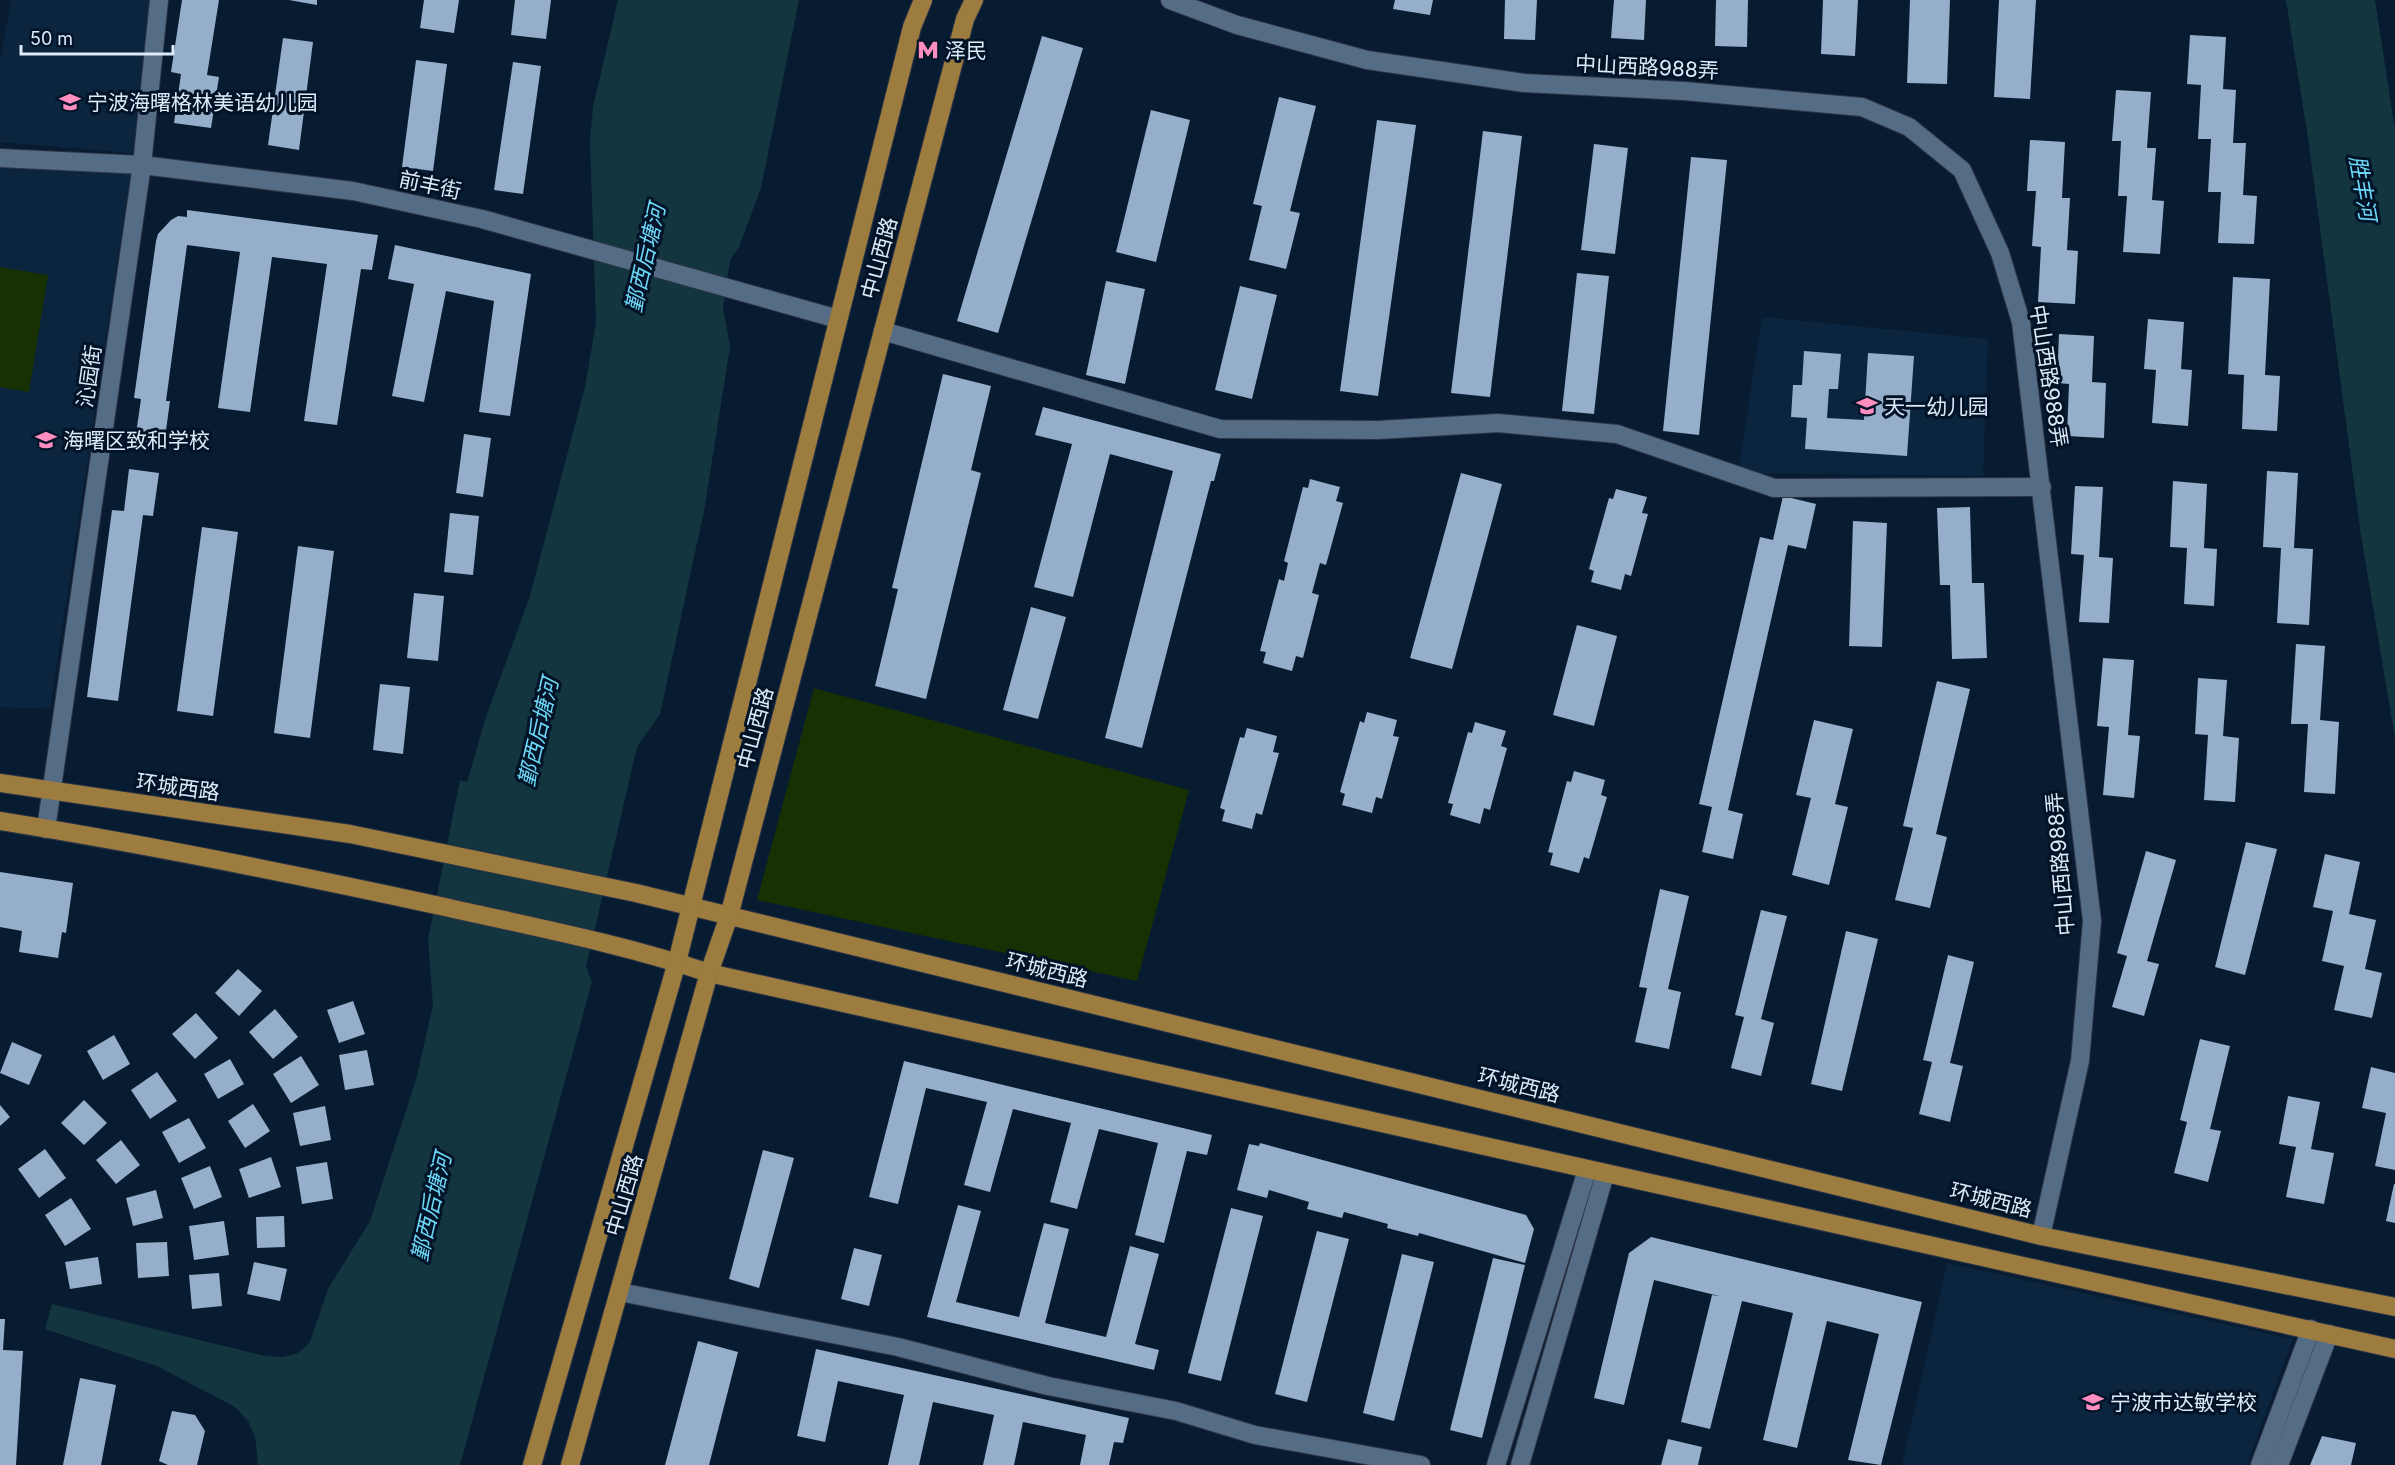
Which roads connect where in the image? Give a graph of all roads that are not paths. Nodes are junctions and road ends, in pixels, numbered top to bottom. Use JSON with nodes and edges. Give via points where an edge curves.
{"nodes":[{"id":1,"x":159,"y":0,"type":"edge"},
{"id":2,"x":923,"y":0,"type":"edge"},
{"id":3,"x":974,"y":0,"type":"edge"},
{"id":4,"x":1170,"y":0,"type":"edge"},
{"id":5,"x":0,"y":158,"type":"edge"},
{"id":6,"x":142,"y":165,"type":"junction"},
{"id":7,"x":838,"y":319,"type":"junction"},
{"id":8,"x":883,"y":331,"type":"junction"},
{"id":9,"x":2042,"y":488,"type":"junction"},
{"id":10,"x":0,"y":783,"type":"edge"},
{"id":11,"x":52,"y":791,"type":"junction"},
{"id":12,"x":0,"y":821,"type":"edge"},
{"id":13,"x":46,"y":829,"type":"junction"},
{"id":14,"x":689,"y":907,"type":"junction"},
{"id":15,"x":729,"y":916,"type":"junction"},
{"id":16,"x":677,"y":962,"type":"junction"},
{"id":17,"x":710,"y":973,"type":"junction"},
{"id":18,"x":1587,"y":1170,"type":"junction"},
{"id":19,"x":1605,"y":1174,"type":"junction"},
{"id":20,"x":2041,"y":1236,"type":"junction"},
{"id":21,"x":620,"y":1292,"type":"junction"},
{"id":22,"x":2395,"y":1307,"type":"edge"},
{"id":23,"x":2320,"y":1331,"type":"junction"},
{"id":24,"x":2395,"y":1349,"type":"edge"},
{"id":25,"x":532,"y":1465,"type":"edge"},
{"id":26,"x":570,"y":1465,"type":"edge"},
{"id":27,"x":1421,"y":1465,"type":"edge"},
{"id":28,"x":1496,"y":1465,"type":"edge"},
{"id":29,"x":1520,"y":1465,"type":"edge"},
{"id":30,"x":2260,"y":1465,"type":"edge"},
{"id":31,"x":2279,"y":1465,"type":"edge"}],
"edges":[{"from":1,"to":6,"type":"street","name":"沁园街"},
{"from":2,"to":7,"type":"main road","name":"中山西路","via":[[912,27]]},
{"from":3,"to":8,"type":"main road","name":"中山西路","via":[[965,19]]},
{"from":4,"to":9,"type":"street","name":"中山西路988弄","via":[[1237,25],[1367,60],[1524,82],[1862,107],[1909,126],[1962,170],[2000,253],[2021,322]]},
{"from":5,"to":6,"type":"street","name":"前丰街"},
{"from":6,"to":7,"type":"street","name":"前丰街","via":[[353,191],[482,219]]},
{"from":6,"to":11,"type":"street","name":"沁园街"},
{"from":7,"to":14,"type":"main road","name":"中山西路"},
{"from":8,"to":9,"type":"street","via":[[1220,429],[1378,430],[1498,423],[1617,434],[1774,488]]},
{"from":8,"to":15,"type":"main road","name":"中山西路"},
{"from":9,"to":20,"type":"street","name":"中山西路988弄","via":[[2092,921],[2080,1061]]},
{"from":10,"to":11,"type":"main road","name":"环城西路"},
{"from":11,"to":13,"type":"street","name":"沁园街"},
{"from":11,"to":14,"type":"main road","name":"环城西路","via":[[350,834]]},
{"from":12,"to":13,"type":"main road"},
{"from":13,"to":16,"type":"main road","via":[[133,842],[339,884]]},
{"from":14,"to":15,"type":"main road","name":"环城西路"},
{"from":14,"to":16,"type":"main road","name":"中山西路"},
{"from":15,"to":17,"type":"main road","name":"中山西路"},
{"from":15,"to":20,"type":"main road","name":"环城西路"},
{"from":16,"to":17,"type":"main road"},
{"from":16,"to":25,"type":"main road","name":"中山西路"},
{"from":17,"to":18,"type":"main road"},
{"from":17,"to":21,"type":"main road","name":"中山西路"},
{"from":18,"to":19,"type":"main road"},
{"from":18,"to":28,"type":"street"},
{"from":19,"to":23,"type":"main road"},
{"from":19,"to":29,"type":"street"},
{"from":20,"to":22,"type":"main road","name":"环城西路"},
{"from":21,"to":26,"type":"main road","name":"中山西路"},
{"from":21,"to":27,"type":"street","via":[[898,1347],[1048,1386],[1176,1411],[1255,1435]]},
{"from":23,"to":24,"type":"main road"},
{"from":23,"to":30,"type":"street"},
{"from":23,"to":31,"type":"street"}]}
